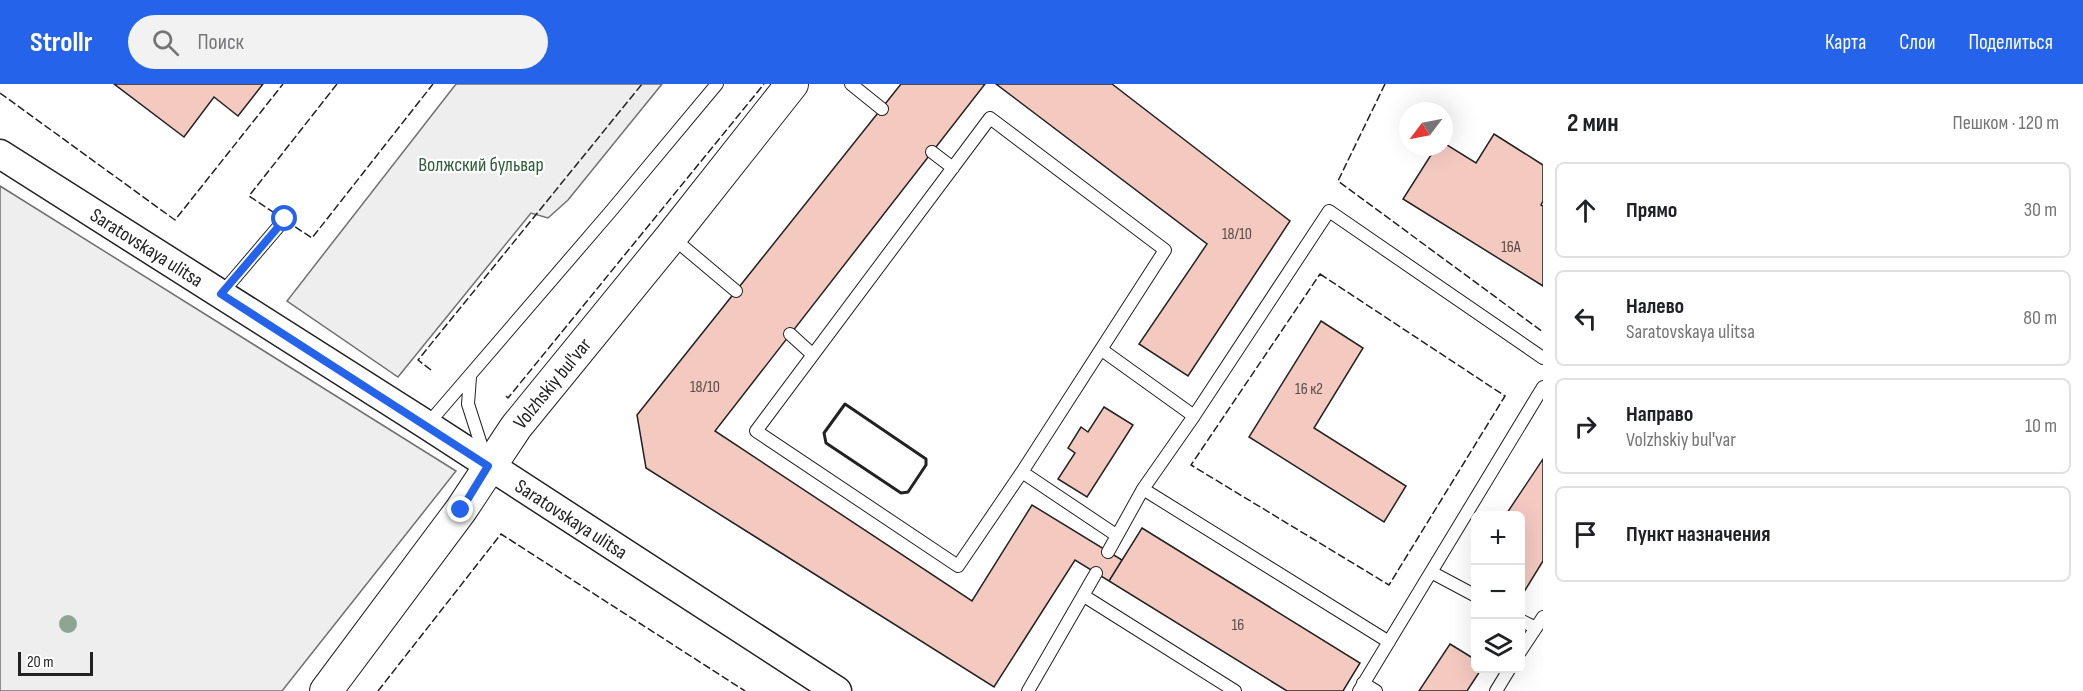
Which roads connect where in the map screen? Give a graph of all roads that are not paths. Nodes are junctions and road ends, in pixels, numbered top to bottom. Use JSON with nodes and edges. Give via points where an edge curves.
{"nodes":[{"id":1,"x":717,"y":84,"type":"edge"},
{"id":2,"x":792,"y":84,"type":"edge"},
{"id":3,"x":851,"y":84,"type":"edge"},
{"id":4,"x":882,"y":109,"type":"dead end"},
{"id":5,"x":932,"y":152,"type":"dead end"},
{"id":6,"x":0,"y":154,"type":"edge"},
{"id":7,"x":953,"y":168,"type":"junction"},
{"id":8,"x":285,"y":219,"type":"dead end"},
{"id":9,"x":671,"y":237,"type":"junction"},
{"id":10,"x":736,"y":291,"type":"dead end"},
{"id":11,"x":221,"y":294,"type":"junction"},
{"id":12,"x":790,"y":334,"type":"dead end"},
{"id":13,"x":1102,"y":350,"type":"junction"},
{"id":14,"x":812,"y":354,"type":"junction"},
{"id":15,"x":1543,"y":358,"type":"edge"},
{"id":16,"x":470,"y":377,"type":"junction"},
{"id":17,"x":1543,"y":387,"type":"edge"},
{"id":18,"x":1194,"y":416,"type":"junction"},
{"id":19,"x":427,"y":425,"type":"junction"},
{"id":20,"x":488,"y":466,"type":"junction"},
{"id":21,"x":1022,"y":472,"type":"junction"},
{"id":22,"x":1143,"y":489,"type":"junction"},
{"id":23,"x":1116,"y":535,"type":"junction"},
{"id":24,"x":1108,"y":552,"type":"dead end"},
{"id":25,"x":1431,"y":572,"type":"junction"},
{"id":26,"x":1096,"y":573,"type":"dead end"},
{"id":27,"x":1471,"y":593,"type":"edge"},
{"id":28,"x":1084,"y":596,"type":"junction"},
{"id":29,"x":1543,"y":617,"type":"edge"},
{"id":30,"x":1525,"y":622,"type":"edge"},
{"id":31,"x":1536,"y":628,"type":"junction"},
{"id":32,"x":1389,"y":642,"type":"junction"},
{"id":33,"x":1525,"y":646,"type":"edge"},
{"id":34,"x":1507,"y":673,"type":"edge"},
{"id":35,"x":1361,"y":687,"type":"edge"},
{"id":36,"x":326,"y":691,"type":"edge"},
{"id":37,"x":837,"y":691,"type":"edge"},
{"id":38,"x":1028,"y":691,"type":"edge"},
{"id":39,"x":1236,"y":691,"type":"edge"},
{"id":40,"x":1376,"y":691,"type":"edge"},
{"id":41,"x":1496,"y":691,"type":"edge"}],
"edges":[{"from":1,"to":16,"type":"lane"},
{"from":2,"to":9,"type":"main road","name":"Volzhskiy bul'var"},
{"from":3,"to":4,"type":"lane"},
{"from":5,"to":7,"type":"lane"},
{"from":6,"to":11,"type":"street","name":"Saratovskaya ulitsa"},
{"from":7,"to":13,"type":"lane","via":[[990,118],[1165,250]]},
{"from":7,"to":14,"type":"lane"},
{"from":8,"to":11,"type":"lane"},
{"from":9,"to":10,"type":"lane"},
{"from":9,"to":20,"type":"main road","name":"Volzhskiy bul'var"},
{"from":11,"to":19,"type":"street","name":"Saratovskaya ulitsa"},
{"from":12,"to":14,"type":"lane"},
{"from":13,"to":18,"type":"lane"},
{"from":13,"to":21,"type":"lane"},
{"from":14,"to":21,"type":"lane","via":[[756,431],[958,566]]},
{"from":15,"to":18,"type":"lane","via":[[1329,211]]},
{"from":16,"to":19,"type":"lane"},
{"from":16,"to":20,"type":"lane","via":[[468,404]]},
{"from":17,"to":25,"type":"lane"},
{"from":18,"to":22,"type":"lane"},
{"from":19,"to":20,"type":"street","name":"Saratovskaya ulitsa"},
{"from":20,"to":36,"type":"main road","name":"Volzhskiy bul'var","via":[[461,510]]},
{"from":20,"to":37,"type":"street","name":"Saratovskaya ulitsa"},
{"from":21,"to":23,"type":"lane"},
{"from":22,"to":23,"type":"lane"},
{"from":22,"to":32,"type":"lane"},
{"from":23,"to":24,"type":"lane"},
{"from":25,"to":27,"type":"lane"},
{"from":25,"to":32,"type":"lane"},
{"from":26,"to":28,"type":"lane"},
{"from":28,"to":38,"type":"lane"},
{"from":28,"to":39,"type":"lane"},
{"from":29,"to":31,"type":"lane"},
{"from":30,"to":31,"type":"lane"},
{"from":31,"to":33,"type":"lane"},
{"from":32,"to":35,"type":"lane"},
{"from":34,"to":41,"type":"lane"},
{"from":35,"to":40,"type":"lane"}]}
